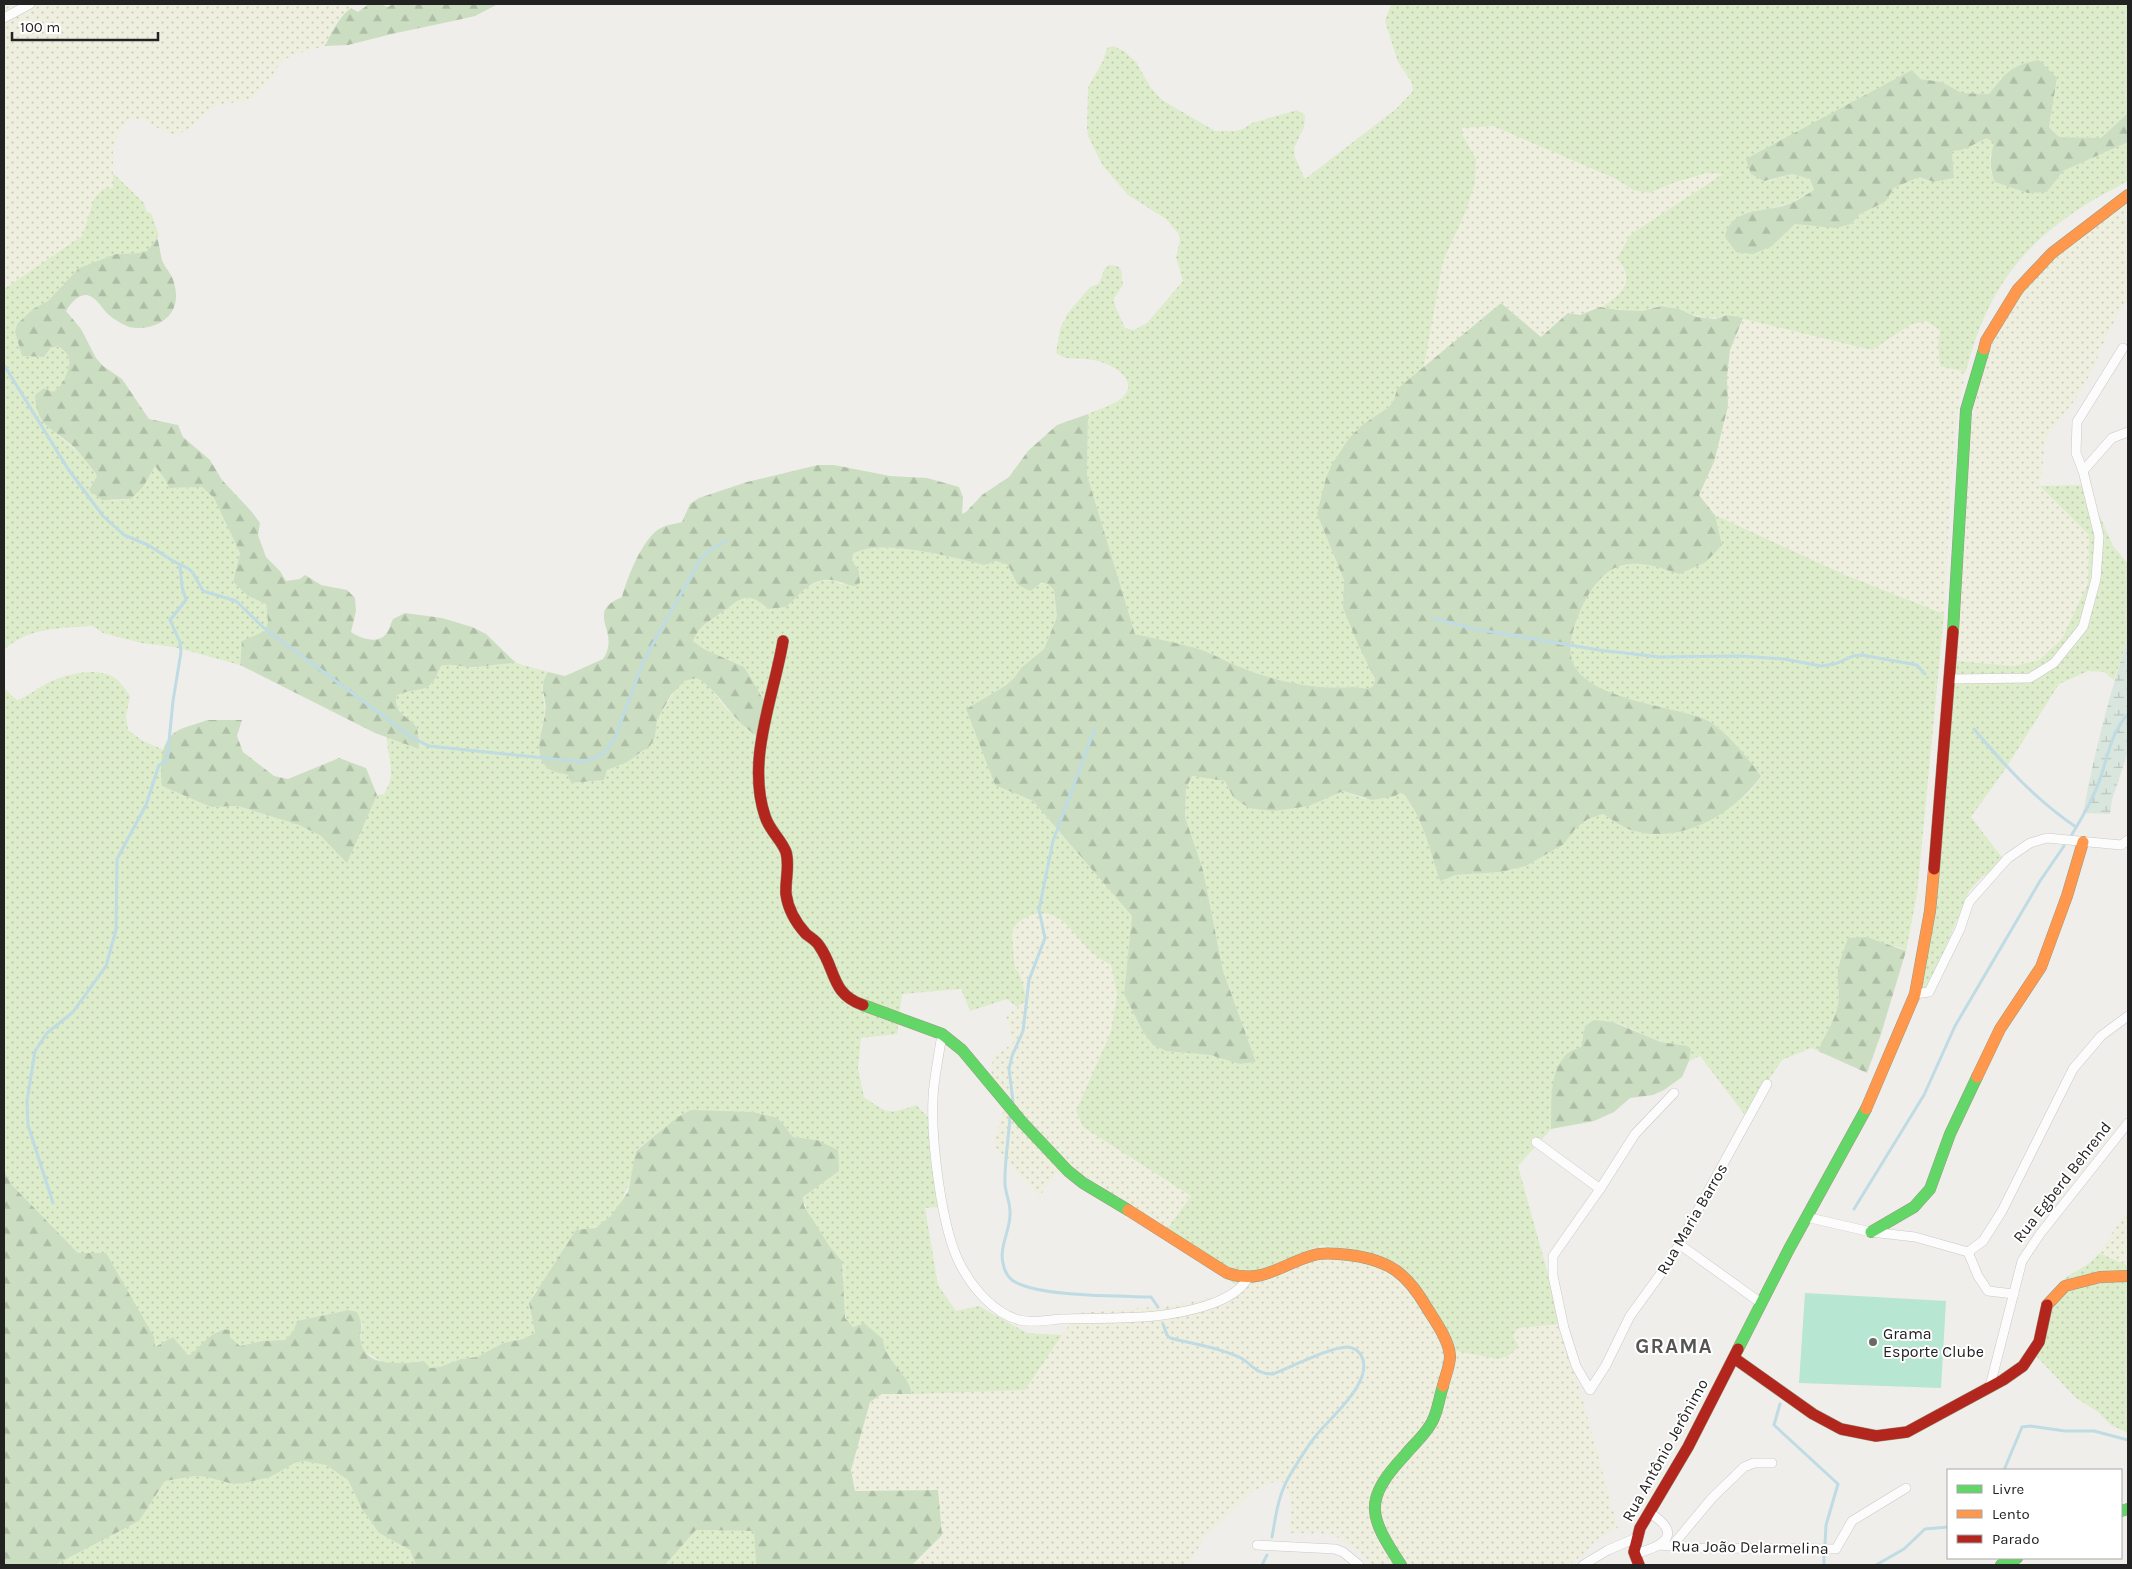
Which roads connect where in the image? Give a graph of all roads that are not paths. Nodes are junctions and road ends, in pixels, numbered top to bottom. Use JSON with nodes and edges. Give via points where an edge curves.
{"nodes":[{"id":1,"x":30,"y":4,"type":"edge"},
{"id":2,"x":4,"y":18,"type":"edge"},
{"id":3,"x":2128,"y":195,"type":"edge"},
{"id":4,"x":2123,"y":348,"type":"dead end"},
{"id":5,"x":2128,"y":432,"type":"edge"},
{"id":6,"x":2083,"y":471,"type":"junction"},
{"id":7,"x":783,"y":641,"type":"dead end"},
{"id":8,"x":1950,"y":679,"type":"junction"},
{"id":9,"x":2128,"y":840,"type":"edge"},
{"id":10,"x":2083,"y":842,"type":"junction"},
{"id":11,"x":1915,"y":994,"type":"junction"},
{"id":12,"x":2128,"y":1016,"type":"edge"},
{"id":13,"x":942,"y":1034,"type":"junction"},
{"id":14,"x":1766,"y":1084,"type":"dead end"},
{"id":15,"x":1674,"y":1093,"type":"dead end"},
{"id":16,"x":2128,"y":1123,"type":"edge"},
{"id":17,"x":1536,"y":1142,"type":"dead end"},
{"id":18,"x":1600,"y":1188,"type":"junction"},
{"id":19,"x":1806,"y":1217,"type":"junction"},
{"id":20,"x":1871,"y":1232,"type":"junction"},
{"id":21,"x":1679,"y":1244,"type":"junction"},
{"id":22,"x":1968,"y":1252,"type":"junction"},
{"id":23,"x":2128,"y":1276,"type":"edge"},
{"id":24,"x":1246,"y":1279,"type":"junction"},
{"id":25,"x":2014,"y":1294,"type":"junction"},
{"id":26,"x":1761,"y":1302,"type":"junction"},
{"id":27,"x":1734,"y":1358,"type":"junction"},
{"id":28,"x":1990,"y":1386,"type":"junction"},
{"id":29,"x":1772,"y":1463,"type":"dead end"},
{"id":30,"x":1906,"y":1488,"type":"dead end"},
{"id":31,"x":1649,"y":1512,"type":"junction"},
{"id":32,"x":1636,"y":1538,"type":"junction"},
{"id":33,"x":1257,"y":1546,"type":"dead end"},
{"id":34,"x":1659,"y":1546,"type":"junction"},
{"id":35,"x":1672,"y":1546,"type":"junction"},
{"id":36,"x":1634,"y":1554,"type":"junction"},
{"id":37,"x":2014,"y":1559,"type":"edge"},
{"id":38,"x":1359,"y":1565,"type":"edge"},
{"id":39,"x":1401,"y":1565,"type":"edge"},
{"id":40,"x":1582,"y":1565,"type":"edge"},
{"id":41,"x":1639,"y":1565,"type":"edge"},
{"id":42,"x":2001,"y":1565,"type":"edge"}],
"edges":[{"from":1,"to":2,"type":"street"},
{"from":3,"to":8,"type":"street","name":"Rua Antônio Jerônimo","via":[[2052,253],[2018,288],[1986,341],[1966,410]]},
{"from":4,"to":6,"type":"street","via":[[2077,422],[2076,453]]},
{"from":5,"to":6,"type":"street","via":[[2112,438]]},
{"from":6,"to":8,"type":"street","via":[[2099,536],[2096,580],[2083,626],[2054,663],[2030,678]]},
{"from":7,"to":13,"type":"street","via":[[759,760],[764,817],[787,858],[787,901],[797,922],[819,944],[844,996]]},
{"from":8,"to":11,"type":"street","name":"Rua Antônio Jerônimo","via":[[1930,911]]},
{"from":9,"to":10,"type":"street","via":[[2121,845]]},
{"from":10,"to":11,"type":"street","via":[[2047,838],[2030,843],[2008,858],[1969,902],[1960,929],[1929,992]]},
{"from":10,"to":20,"type":"street","via":[[2040,967],[2000,1029],[1950,1134],[1930,1188],[1914,1208]]},
{"from":11,"to":19,"type":"street","name":"Rua Antônio Jerônimo","via":[[1863,1117]]},
{"from":12,"to":22,"type":"street","via":[[2101,1036],[2073,1069],[2002,1211],[1983,1241]]},
{"from":13,"to":24,"type":"street","via":[[962,1050],[1068,1171],[1205,1261]]},
{"from":13,"to":24,"type":"street","via":[[933,1098],[940,1191],[948,1230],[961,1266],[987,1301],[1020,1320],[1149,1316],[1180,1313],[1222,1299],[1238,1291]]},
{"from":14,"to":21,"type":"street","name":"Rua Maria Barros"},
{"from":15,"to":18,"type":"street","name":"Rua Maria Barros","via":[[1635,1134]]},
{"from":16,"to":25,"type":"street","name":"Rua Egberd Behrend","via":[[2022,1261]]},
{"from":17,"to":18,"type":"street"},
{"from":18,"to":21,"type":"street","name":"Rua Maria Barros","via":[[1551,1262],[1564,1328],[1576,1366],[1590,1390],[1630,1316]]},
{"from":19,"to":20,"type":"street"},
{"from":19,"to":26,"type":"street","name":"Rua Antônio Jerônimo"},
{"from":20,"to":22,"type":"street","via":[[1915,1237]]},
{"from":21,"to":26,"type":"street"},
{"from":22,"to":25,"type":"street","via":[[1988,1291]]},
{"from":23,"to":28,"type":"street","via":[[2100,1277],[2065,1286],[2045,1307],[2039,1342],[2023,1366]]},
{"from":24,"to":39,"type":"street","via":[[1258,1278],[1319,1253],[1366,1257],[1393,1266],[1407,1278],[1436,1325],[1451,1360],[1437,1410],[1431,1424],[1395,1466],[1376,1498],[1374,1508],[1378,1524]]},
{"from":25,"to":28,"type":"street","name":"Rua Egberd Behrend"},
{"from":26,"to":27,"type":"street","name":"Rua Antônio Jerônimo"},
{"from":27,"to":28,"type":"street","via":[[1841,1429],[1876,1436],[1907,1432]]},
{"from":27,"to":31,"type":"street","name":"Rua Antônio Jerônimo","via":[[1688,1447]]},
{"from":29,"to":35,"type":"street","via":[[1754,1463],[1744,1467],[1712,1498]]},
{"from":30,"to":35,"type":"street","name":"Rua João Delarmelina","via":[[1852,1521],[1836,1548]]},
{"from":31,"to":32,"type":"street","name":"Rua Antônio Jerônimo"},
{"from":31,"to":34,"type":"street","via":[[1667,1531]]},
{"from":32,"to":36,"type":"street","name":"Rua Antônio Jerônimo"},
{"from":32,"to":40,"type":"street"},
{"from":33,"to":38,"type":"street","via":[[1335,1549]]},
{"from":34,"to":35,"type":"street","name":"Rua João Delarmelina"},
{"from":34,"to":36,"type":"street","name":"Rua João Delarmelina"},
{"from":36,"to":41,"type":"street"},
{"from":37,"to":42,"type":"street"}]}
